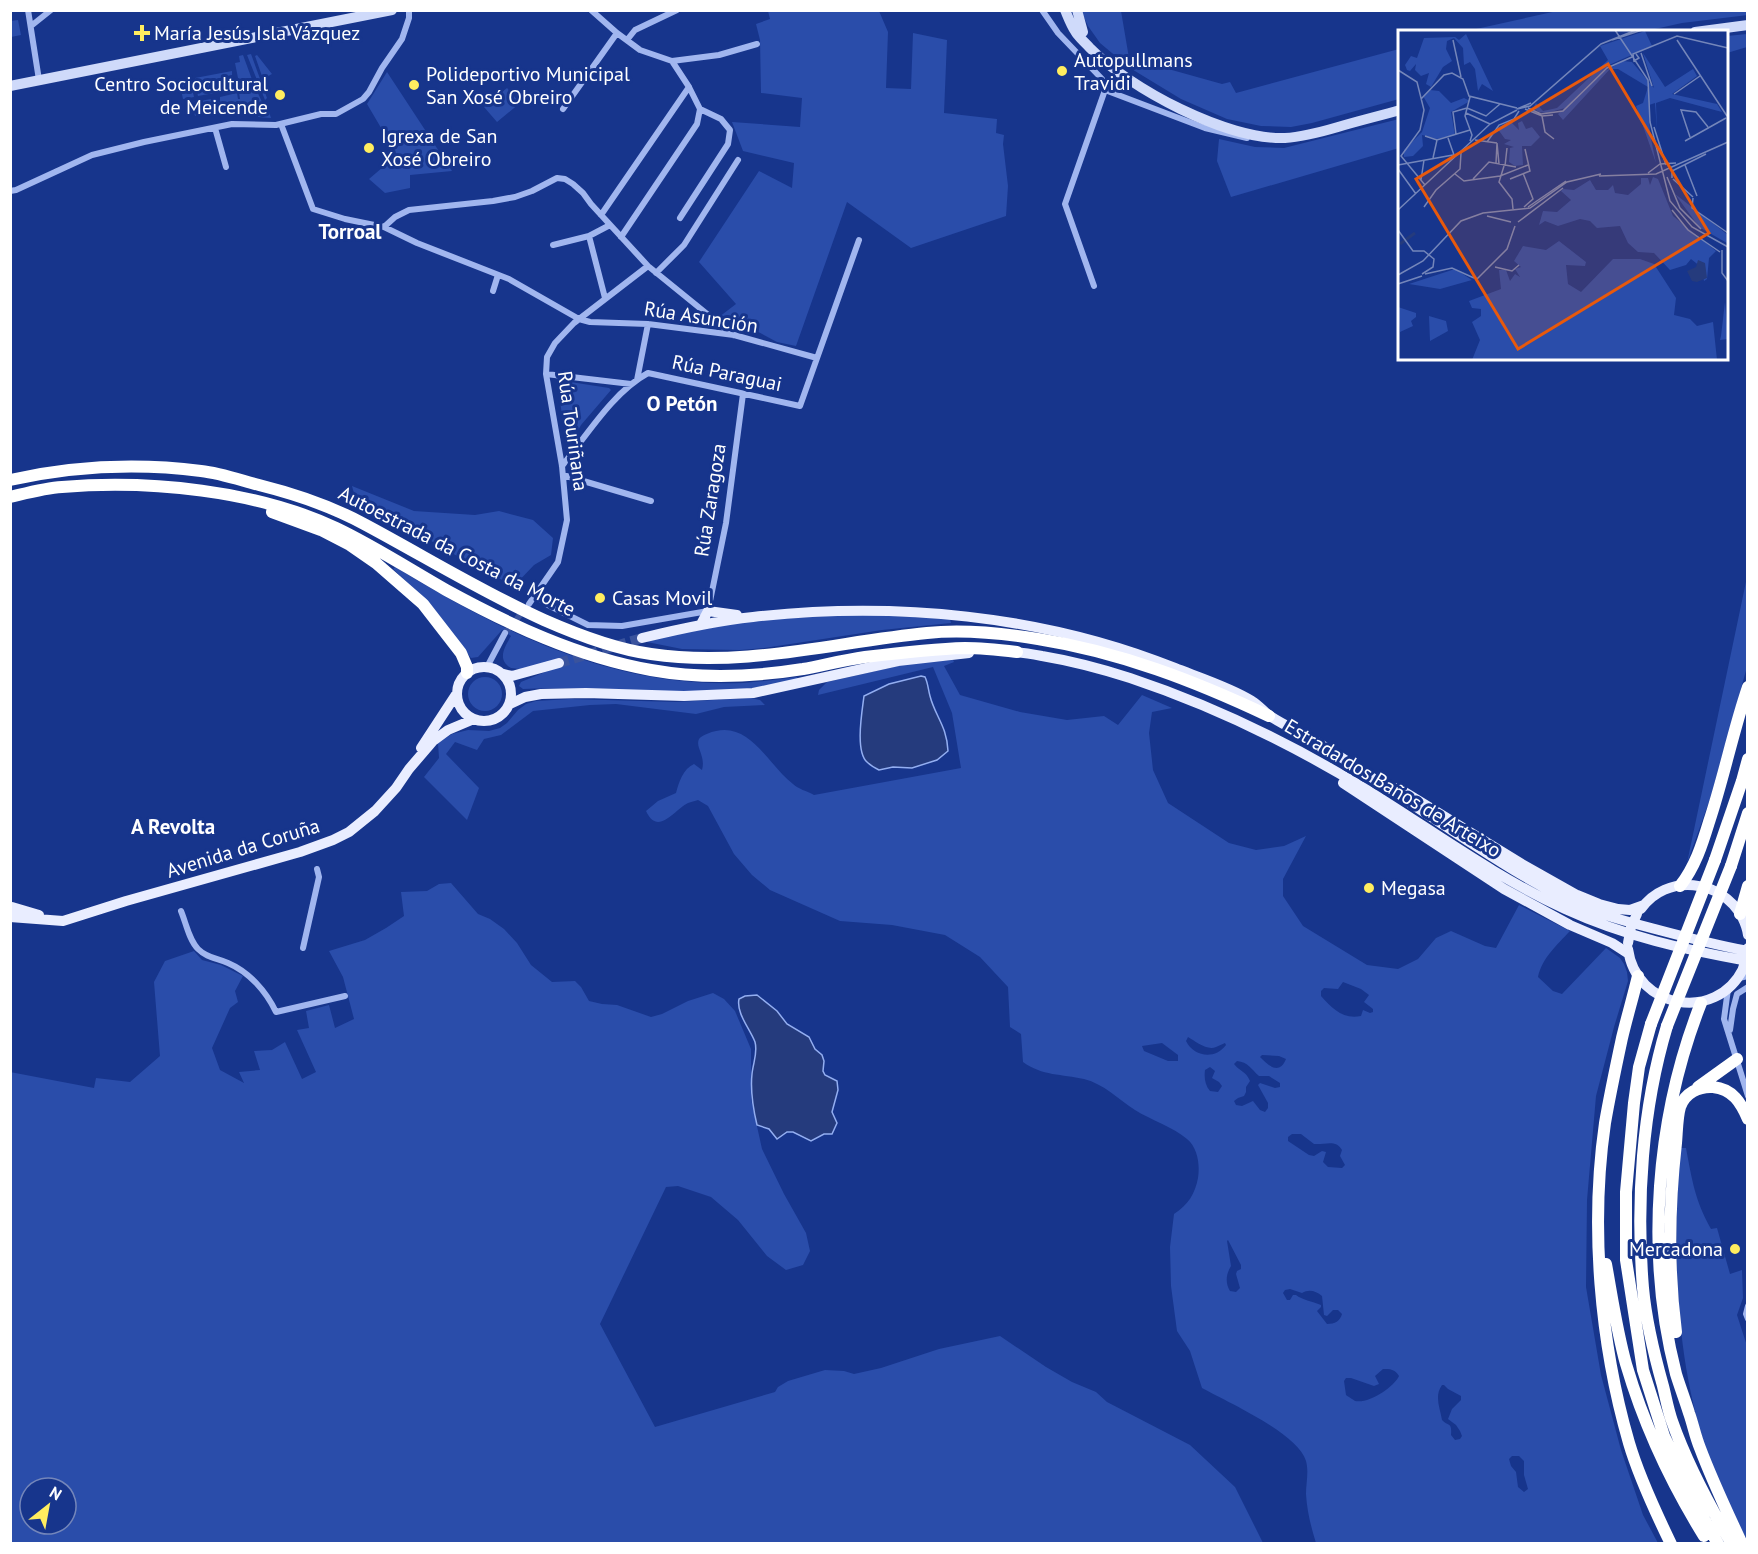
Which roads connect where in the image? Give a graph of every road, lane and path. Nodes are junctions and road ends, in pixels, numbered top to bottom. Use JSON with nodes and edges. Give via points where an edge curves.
{"nodes":[{"id":1,"x":28,"y":10,"type":"edge"},
{"id":2,"x":51,"y":10,"type":"edge"},
{"id":3,"x":392,"y":10,"type":"edge"},
{"id":4,"x":409,"y":10,"type":"edge"},
{"id":5,"x":591,"y":10,"type":"edge"},
{"id":6,"x":677,"y":10,"type":"edge"},
{"id":7,"x":1042,"y":10,"type":"edge"},
{"id":8,"x":1065,"y":10,"type":"edge"},
{"id":9,"x":1070,"y":10,"type":"edge"},
{"id":10,"x":1077,"y":10,"type":"edge"},
{"id":11,"x":360,"y":14,"type":"edge"},
{"id":12,"x":1748,"y":25,"type":"edge"},
{"id":13,"x":31,"y":26,"type":"junction"},
{"id":14,"x":1710,"y":30,"type":"edge"},
{"id":15,"x":1083,"y":32,"type":"junction"},
{"id":16,"x":617,"y":33,"type":"junction"},
{"id":17,"x":627,"y":40,"type":"junction"},
{"id":18,"x":757,"y":44,"type":"dead end"},
{"id":19,"x":1094,"y":52,"type":"junction"},
{"id":20,"x":672,"y":62,"type":"junction"},
{"id":21,"x":39,"y":80,"type":"junction"},
{"id":22,"x":10,"y":86,"type":"edge"},
{"id":23,"x":689,"y":87,"type":"junction"},
{"id":24,"x":1106,"y":90,"type":"junction"},
{"id":25,"x":563,"y":109,"type":"dead end"},
{"id":26,"x":700,"y":109,"type":"junction"},
{"id":27,"x":1398,"y":111,"type":"edge"},
{"id":28,"x":281,"y":124,"type":"junction"},
{"id":29,"x":215,"y":128,"type":"junction"},
{"id":30,"x":1269,"y":138,"type":"junction"},
{"id":31,"x":738,"y":160,"type":"dead end"},
{"id":32,"x":226,"y":166,"type":"dead end"},
{"id":33,"x":12,"y":189,"type":"edge"},
{"id":34,"x":601,"y":215,"type":"junction"},
{"id":35,"x":680,"y":218,"type":"dead end"},
{"id":36,"x":610,"y":225,"type":"junction"},
{"id":37,"x":384,"y":227,"type":"junction"},
{"id":38,"x":589,"y":236,"type":"junction"},
{"id":39,"x":621,"y":237,"type":"junction"},
{"id":40,"x":859,"y":240,"type":"dead end"},
{"id":41,"x":553,"y":245,"type":"dead end"},
{"id":42,"x":648,"y":266,"type":"junction"},
{"id":43,"x":656,"y":273,"type":"junction"},
{"id":44,"x":498,"y":275,"type":"junction"},
{"id":45,"x":1094,"y":286,"type":"dead end"},
{"id":46,"x":493,"y":291,"type":"dead end"},
{"id":47,"x":605,"y":298,"type":"junction"},
{"id":48,"x":579,"y":319,"type":"junction"},
{"id":49,"x":648,"y":324,"type":"junction"},
{"id":50,"x":734,"y":335,"type":"junction"},
{"id":51,"x":817,"y":358,"type":"junction"},
{"id":52,"x":546,"y":374,"type":"junction"},
{"id":53,"x":634,"y":382,"type":"junction"},
{"id":54,"x":743,"y":394,"type":"junction"},
{"id":55,"x":562,"y":466,"type":"junction"},
{"id":56,"x":563,"y":475,"type":"junction"},
{"id":57,"x":10,"y":480,"type":"edge"},
{"id":58,"x":232,"y":496,"type":"junction"},
{"id":59,"x":10,"y":497,"type":"edge"},
{"id":60,"x":651,"y":501,"type":"dead end"},
{"id":61,"x":535,"y":596,"type":"junction"},
{"id":62,"x":529,"y":604,"type":"tunnel mouth"},
{"id":63,"x":708,"y":611,"type":"junction"},
{"id":64,"x":752,"y":617,"type":"junction"},
{"id":65,"x":701,"y":624,"type":"junction"},
{"id":66,"x":505,"y":633,"type":"tunnel mouth"},
{"id":67,"x":642,"y":638,"type":"tunnel mouth"},
{"id":68,"x":1017,"y":652,"type":"junction"},
{"id":69,"x":560,"y":663,"type":"tunnel mouth"},
{"id":70,"x":487,"y":667,"type":"junction"},
{"id":71,"x":467,"y":673,"type":"junction"},
{"id":72,"x":503,"y":674,"type":"junction"},
{"id":73,"x":1748,"y":687,"type":"edge"},
{"id":74,"x":457,"y":693,"type":"junction"},
{"id":75,"x":510,"y":704,"type":"junction"},
{"id":76,"x":1269,"y":716,"type":"junction"},
{"id":77,"x":474,"y":720,"type":"junction"},
{"id":78,"x":1263,"y":731,"type":"junction"},
{"id":79,"x":1318,"y":743,"type":"junction"},
{"id":80,"x":1748,"y":759,"type":"edge"},
{"id":81,"x":409,"y":769,"type":"junction"},
{"id":82,"x":1748,"y":813,"type":"edge"},
{"id":83,"x":317,"y":869,"type":"dead end"},
{"id":84,"x":1680,"y":886,"type":"junction"},
{"id":85,"x":1748,"y":886,"type":"edge"},
{"id":86,"x":11,"y":909,"type":"edge"},
{"id":87,"x":1640,"y":909,"type":"junction"},
{"id":88,"x":181,"y":911,"type":"dead end"},
{"id":89,"x":1740,"y":914,"type":"junction"},
{"id":90,"x":1747,"y":932,"type":"edge"},
{"id":91,"x":303,"y":948,"type":"dead end"},
{"id":92,"x":1628,"y":948,"type":"junction"},
{"id":93,"x":1748,"y":949,"type":"edge"},
{"id":94,"x":1744,"y":971,"type":"edge"},
{"id":95,"x":1638,"y":976,"type":"junction"},
{"id":96,"x":1748,"y":987,"type":"edge"},
{"id":97,"x":1728,"y":989,"type":"junction"},
{"id":98,"x":345,"y":996,"type":"dead end"},
{"id":99,"x":1701,"y":1003,"type":"junction"},
{"id":100,"x":1730,"y":1034,"type":"junction"},
{"id":101,"x":1737,"y":1059,"type":"junction"},
{"id":102,"x":1695,"y":1090,"type":"junction"},
{"id":103,"x":1748,"y":1096,"type":"edge"},
{"id":104,"x":1748,"y":1119,"type":"edge"},
{"id":105,"x":1599,"y":1231,"type":"junction"},
{"id":106,"x":1748,"y":1306,"type":"edge"},
{"id":107,"x":1748,"y":1319,"type":"edge"},
{"id":108,"x":1689,"y":1413,"type":"junction"},
{"id":109,"x":1671,"y":1544,"type":"edge"},
{"id":110,"x":1709,"y":1544,"type":"edge"},
{"id":111,"x":1718,"y":1544,"type":"edge"},
{"id":112,"x":1732,"y":1544,"type":"edge"},
{"id":113,"x":1742,"y":1544,"type":"edge"}],
"edges":[{"from":1,"to":13,"type":"street"},
{"from":2,"to":13,"type":"street"},
{"from":3,"to":11,"type":"main road"},
{"from":4,"to":28,"type":"street","via":[[402,39],[363,99],[336,114]]},
{"from":5,"to":16,"type":"street"},
{"from":6,"to":17,"type":"street","via":[[635,30]]},
{"from":7,"to":24,"type":"street","via":[[1058,33],[1102,79]]},
{"from":8,"to":19,"type":"main road","via":[[1075,33]]},
{"from":9,"to":15,"type":"main road"},
{"from":10,"to":15,"type":"main road"},
{"from":11,"to":21,"type":"main road"},
{"from":12,"to":14,"type":"main road"},
{"from":13,"to":21,"type":"street"},
{"from":15,"to":19,"type":"main road"},
{"from":16,"to":17,"type":"street"},
{"from":16,"to":25,"type":"street"},
{"from":17,"to":20,"type":"street","via":[[640,50]]},
{"from":18,"to":20,"type":"street"},
{"from":19,"to":30,"type":"main road","via":[[1169,104],[1225,127]]},
{"from":20,"to":23,"type":"street"},
{"from":21,"to":22,"type":"main road"},
{"from":23,"to":26,"type":"street"},
{"from":23,"to":34,"type":"street"},
{"from":24,"to":30,"type":"street","via":[[1205,128],[1253,139]]},
{"from":24,"to":45,"type":"street","via":[[1065,204]]},
{"from":26,"to":35,"type":"street","via":[[722,119],[730,130],[728,144]]},
{"from":26,"to":39,"type":"street","via":[[697,124]]},
{"from":27,"to":30,"type":"main road","via":[[1311,134]]},
{"from":28,"to":29,"type":"street"},
{"from":28,"to":37,"type":"street","via":[[313,209]]},
{"from":29,"to":32,"type":"street"},
{"from":29,"to":33,"type":"street","via":[[92,155]]},
{"from":31,"to":43,"type":"street","via":[[684,245]]},
{"from":34,"to":36,"type":"street"},
{"from":34,"to":37,"type":"street","via":[[578,188],[557,178],[515,197],[409,210]]},
{"from":36,"to":38,"type":"street"},
{"from":36,"to":39,"type":"street"},
{"from":37,"to":44,"type":"street"},
{"from":38,"to":41,"type":"street"},
{"from":38,"to":47,"type":"street"},
{"from":39,"to":42,"type":"street"},
{"from":40,"to":51,"type":"street","name":"Rúa Paraguai"},
{"from":42,"to":43,"type":"street"},
{"from":42,"to":47,"type":"street","name":"Rúa Touriñana"},
{"from":43,"to":50,"type":"street"},
{"from":44,"to":46,"type":"street"},
{"from":44,"to":48,"type":"street"},
{"from":47,"to":48,"type":"street","name":"Rúa Touriñana"},
{"from":48,"to":49,"type":"street","name":"Rúa Asunción"},
{"from":48,"to":52,"type":"street","name":"Rúa Touriñana","via":[[555,343],[547,357]]},
{"from":49,"to":50,"type":"street","name":"Rúa Asunción"},
{"from":49,"to":53,"type":"street"},
{"from":50,"to":51,"type":"street","name":"Rúa Asunción"},
{"from":51,"to":54,"type":"street","name":"Rúa Paraguai","via":[[800,406]]},
{"from":52,"to":53,"type":"street","name":"Rúa Paraguai"},
{"from":52,"to":55,"type":"street","name":"Rúa Touriñana"},
{"from":53,"to":54,"type":"street","name":"Rúa Paraguai","via":[[648,373]]},
{"from":53,"to":55,"type":"street","via":[[615,399]]},
{"from":54,"to":63,"type":"street","name":"Rúa Zaragoza","via":[[726,523]]},
{"from":55,"to":56,"type":"street","name":"Rúa Touriñana"},
{"from":56,"to":60,"type":"street"},
{"from":56,"to":61,"type":"street","name":"Rúa Touriñana","via":[[567,520],[558,562]]},
{"from":57,"to":76,"type":"highway","name":"Autoestrada da Costa da Morte","via":[[132,466],[203,471],[268,487],[360,522],[564,629],[605,644],[651,654],[733,658],[930,633],[1003,633],[1130,659]]},
{"from":58,"to":59,"type":"highway","name":"Autoestrada da Costa da Morte","via":[[186,488],[118,486],[60,487]]},
{"from":58,"to":68,"type":"highway","name":"Autoestrada da Costa da Morte","via":[[261,501],[333,527],[447,590],[555,643],[603,660],[653,670],[735,676],[928,650]]},
{"from":58,"to":71,"type":"highway","via":[[321,530],[376,563],[423,604],[461,653]]},
{"from":61,"to":62,"type":"street","name":"Rúa Touriñana"},
{"from":61,"to":63,"type":"street","via":[[588,625],[622,626]]},
{"from":63,"to":64,"type":"main road"},
{"from":63,"to":65,"type":"main road"},
{"from":64,"to":65,"type":"main road"},
{"from":64,"to":76,"type":"main road","name":"Estrada dos Baños de Arteixo","via":[[893,610],[955,614],[1030,627],[1114,646],[1158,661],[1252,700]]},
{"from":65,"to":67,"type":"main road"},
{"from":66,"to":70,"type":"street"},
{"from":68,"to":75,"type":"main road","name":"Estrada dos Baños de Arteixo","via":[[898,661],[753,693],[541,694]]},
{"from":68,"to":78,"type":"main road","name":"Estrada dos Baños de Arteixo","via":[[1112,672]]},
{"from":69,"to":72,"type":"main road","via":[[512,676]]},
{"from":70,"to":71,"type":"main road"},
{"from":70,"to":72,"type":"main road"},
{"from":71,"to":74,"type":"main road"},
{"from":72,"to":75,"type":"main road","via":[[511,688]]},
{"from":73,"to":84,"type":"highway","via":[[1700,849]]},
{"from":74,"to":77,"type":"main road","via":[[461,709]]},
{"from":74,"to":81,"type":"main road"},
{"from":75,"to":77,"type":"main road","via":[[499,717]]},
{"from":76,"to":79,"type":"main road","name":"Estrada dos Baños de Arteixo"},
{"from":77,"to":81,"type":"main road","via":[[433,741]]},
{"from":78,"to":92,"type":"main road","via":[[1504,889],[1570,925]]},
{"from":78,"to":94,"type":"main road","name":"Estrada dos Baños de Arteixo","via":[[1330,767],[1510,880],[1565,909]]},
{"from":79,"to":87,"type":"main road","via":[[1577,895],[1618,909]]},
{"from":79,"to":93,"type":"main road","name":"Estrada dos Baños de Arteixo","via":[[1468,841],[1586,908],[1692,939]]},
{"from":80,"to":111,"type":"highway","bridge":true,"via":[[1715,860],[1651,1024],[1639,1067],[1626,1192],[1626,1260],[1643,1370],[1664,1437]]},
{"from":81,"to":86,"type":"main road","name":"Avenida da Coruña","via":[[375,811],[349,832],[300,852],[63,921]]},
{"from":82,"to":112,"type":"highway","bridge":true,"via":[[1667,1026],[1653,1082],[1642,1174],[1643,1289],[1650,1331],[1672,1420]]},
{"from":83,"to":91,"type":"street","via":[[319,877]]},
{"from":84,"to":87,"type":"main road","via":[[1655,895]]},
{"from":84,"to":89,"type":"main road","via":[[1717,891]]},
{"from":85,"to":89,"type":"highway"},
{"from":87,"to":92,"type":"main road","bridge":true,"via":[[1631,927]]},
{"from":88,"to":98,"type":"street","via":[[196,948],[207,957],[244,972],[276,1012]]},
{"from":89,"to":90,"type":"main road"},
{"from":92,"to":95,"type":"main road"},
{"from":93,"to":94,"type":"main road","bridge":true},
{"from":94,"to":97,"type":"main road"},
{"from":95,"to":99,"type":"main road","via":[[1648,988],[1666,998]]},
{"from":95,"to":105,"type":"highway","via":[[1605,1122]]},
{"from":96,"to":100,"type":"street","via":[[1737,994]]},
{"from":97,"to":99,"type":"main road"},
{"from":97,"to":100,"type":"street","via":[[1724,1019]]},
{"from":99,"to":108,"type":"highway","via":[[1685,1045],[1670,1105],[1660,1181],[1659,1261],[1663,1300],[1676,1372]]},
{"from":100,"to":101,"type":"street"},
{"from":101,"to":102,"type":"highway"},
{"from":101,"to":103,"type":"street"},
{"from":102,"to":104,"type":"highway","via":[[1726,1089],[1740,1101]]},
{"from":102,"to":108,"type":"highway","via":[[1680,1107],[1671,1209],[1672,1298]]},
{"from":105,"to":109,"type":"highway","via":[[1601,1303],[1612,1378],[1629,1445]]},
{"from":105,"to":110,"type":"highway","via":[[1626,1362],[1643,1414],[1666,1467]]},
{"from":106,"to":107,"type":"street"},
{"from":108,"to":113,"type":"highway","via":[[1699,1446]]}]}
